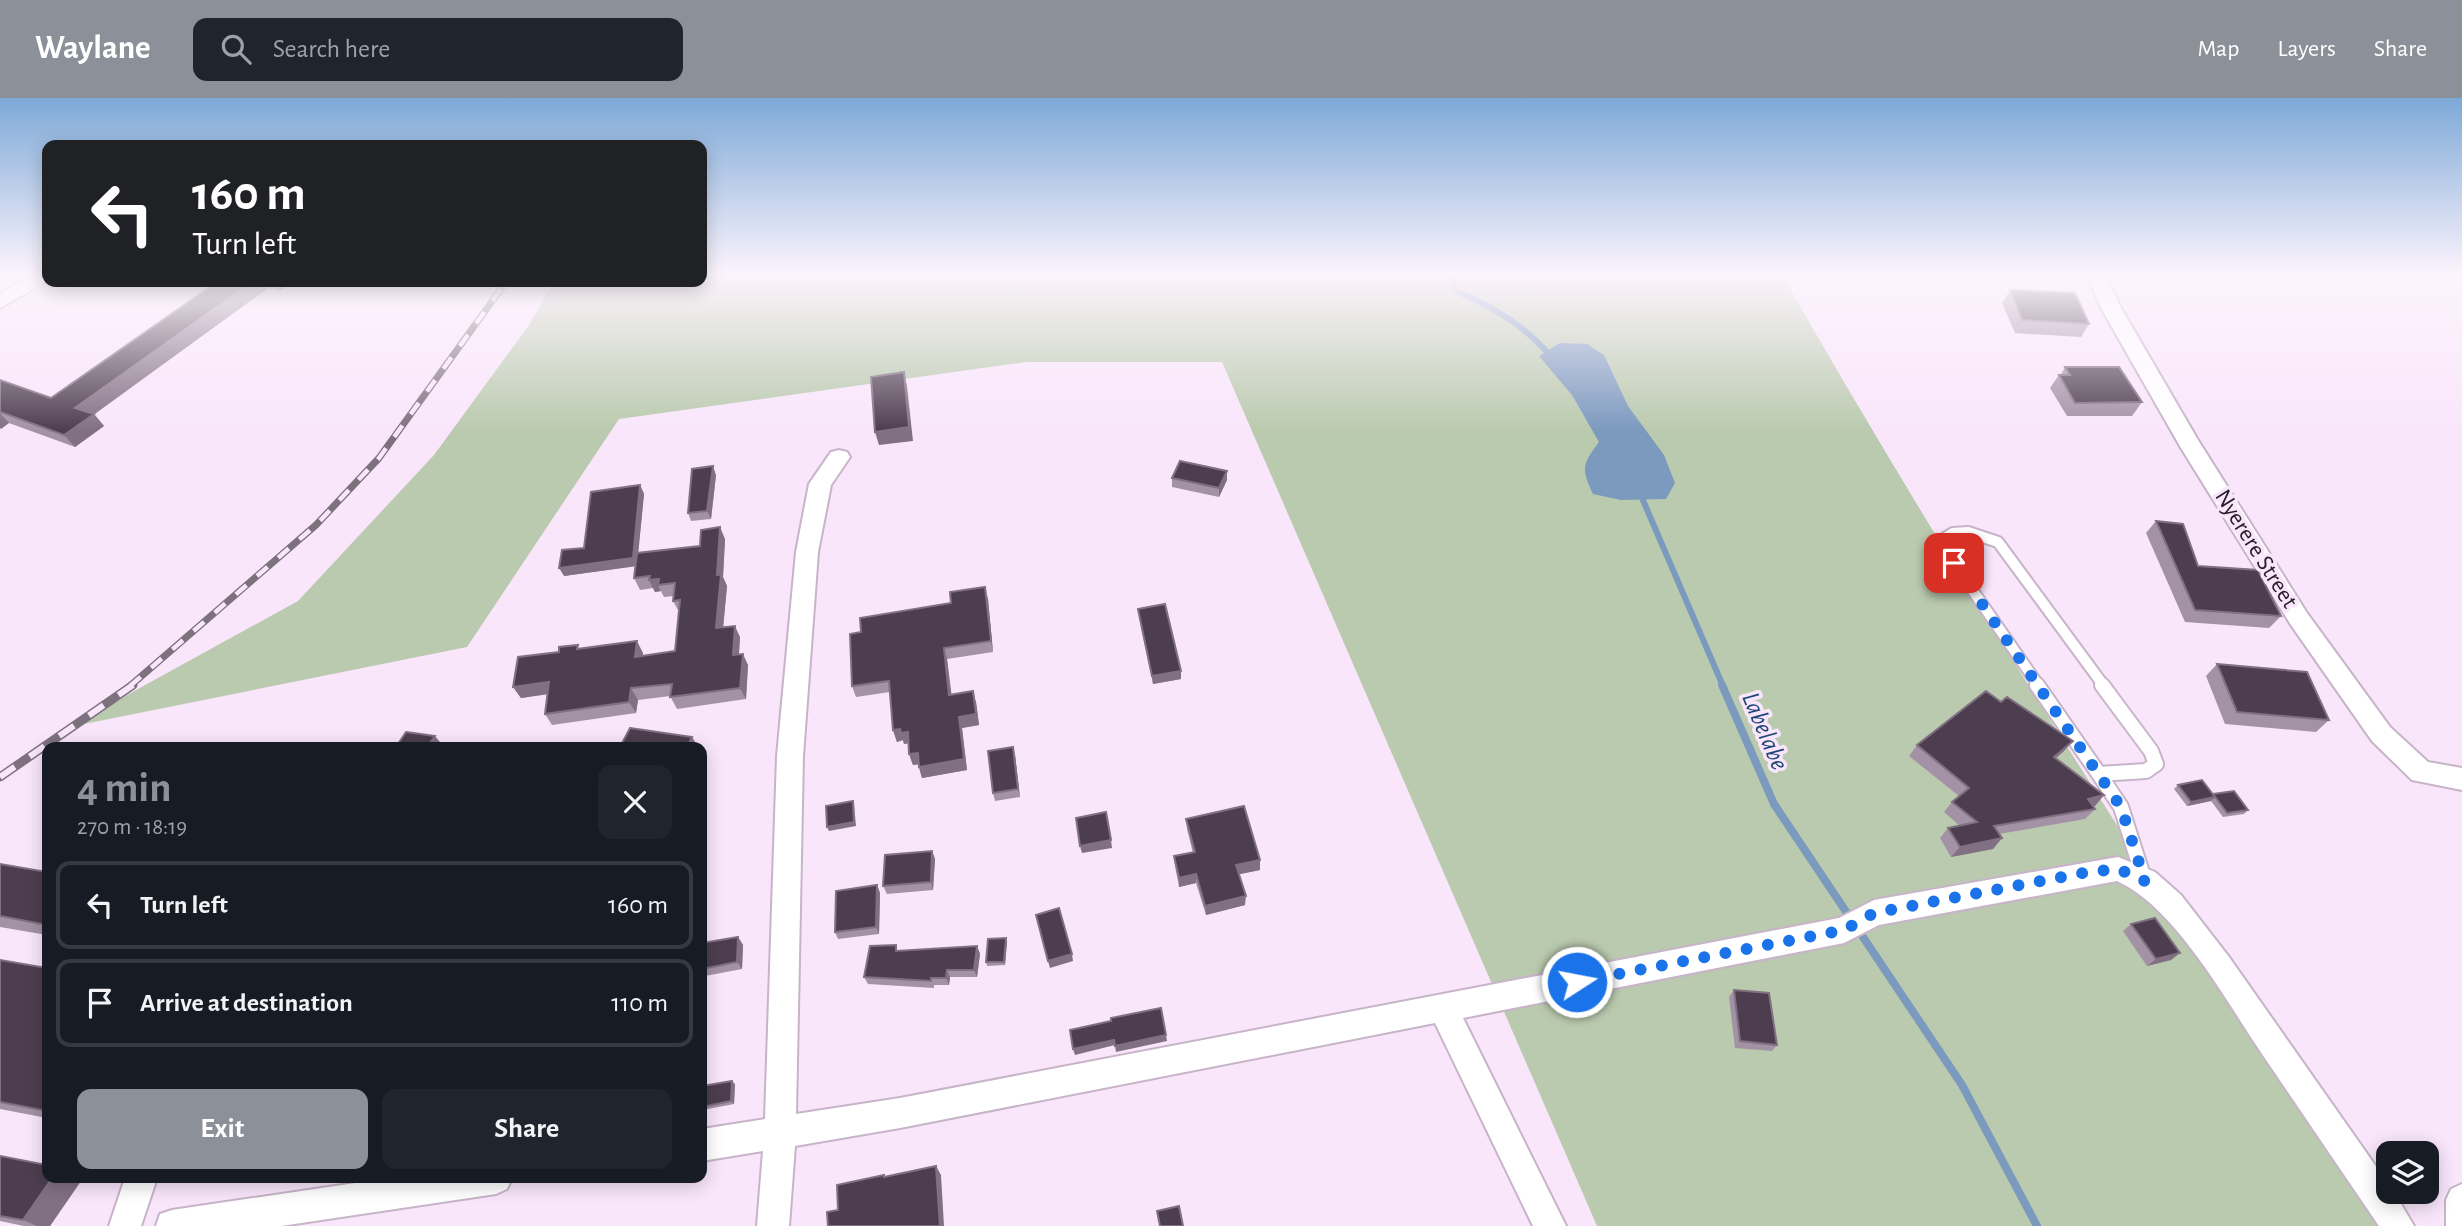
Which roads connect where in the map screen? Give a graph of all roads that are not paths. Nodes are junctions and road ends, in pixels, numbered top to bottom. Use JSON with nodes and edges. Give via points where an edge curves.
{"nodes":[{"id":1,"x":2121,"y":326,"type":"edge"},
{"id":2,"x":839,"y":457,"type":"dead end"},
{"id":3,"x":2099,"y":774,"type":"junction"},
{"id":4,"x":2462,"y":779,"type":"edge"},
{"id":5,"x":2145,"y":881,"type":"junction"},
{"id":6,"x":1443,"y":1008,"type":"junction"},
{"id":7,"x":780,"y":1133,"type":"junction"},
{"id":8,"x":707,"y":1144,"type":"edge"},
{"id":9,"x":139,"y":1183,"type":"edge"},
{"id":10,"x":462,"y":1183,"type":"edge"},
{"id":11,"x":2462,"y":1200,"type":"edge"},
{"id":12,"x":125,"y":1226,"type":"edge"},
{"id":13,"x":172,"y":1226,"type":"edge"},
{"id":14,"x":773,"y":1226,"type":"edge"},
{"id":15,"x":1550,"y":1226,"type":"edge"},
{"id":16,"x":2398,"y":1226,"type":"edge"},
{"id":17,"x":2462,"y":1226,"type":"edge"}],
"edges":[{"from":1,"to":4,"type":"street","name":"Nyerere Street","via":[[2299,619],[2381,734],[2421,772]]},
{"from":2,"to":7,"type":"street","via":[[820,484],[806,566],[790,756]]},
{"from":3,"to":3,"type":"lane","via":[[2146,771],[2156,764],[1998,542],[1981,532],[1947,535],[1939,542]]},
{"from":3,"to":5,"type":"lane","via":[[2121,807]]},
{"from":5,"to":6,"type":"street","via":[[2118,869],[2088,872],[1874,913],[1844,930]]},
{"from":5,"to":16,"type":"street","via":[[2171,904],[2219,966]]},
{"from":6,"to":7,"type":"street"},
{"from":6,"to":15,"type":"street"},
{"from":7,"to":8,"type":"street"},
{"from":7,"to":14,"type":"street"},
{"from":9,"to":12,"type":"street"},
{"from":10,"to":13,"type":"street"},
{"from":11,"to":17,"type":"street"}]}
